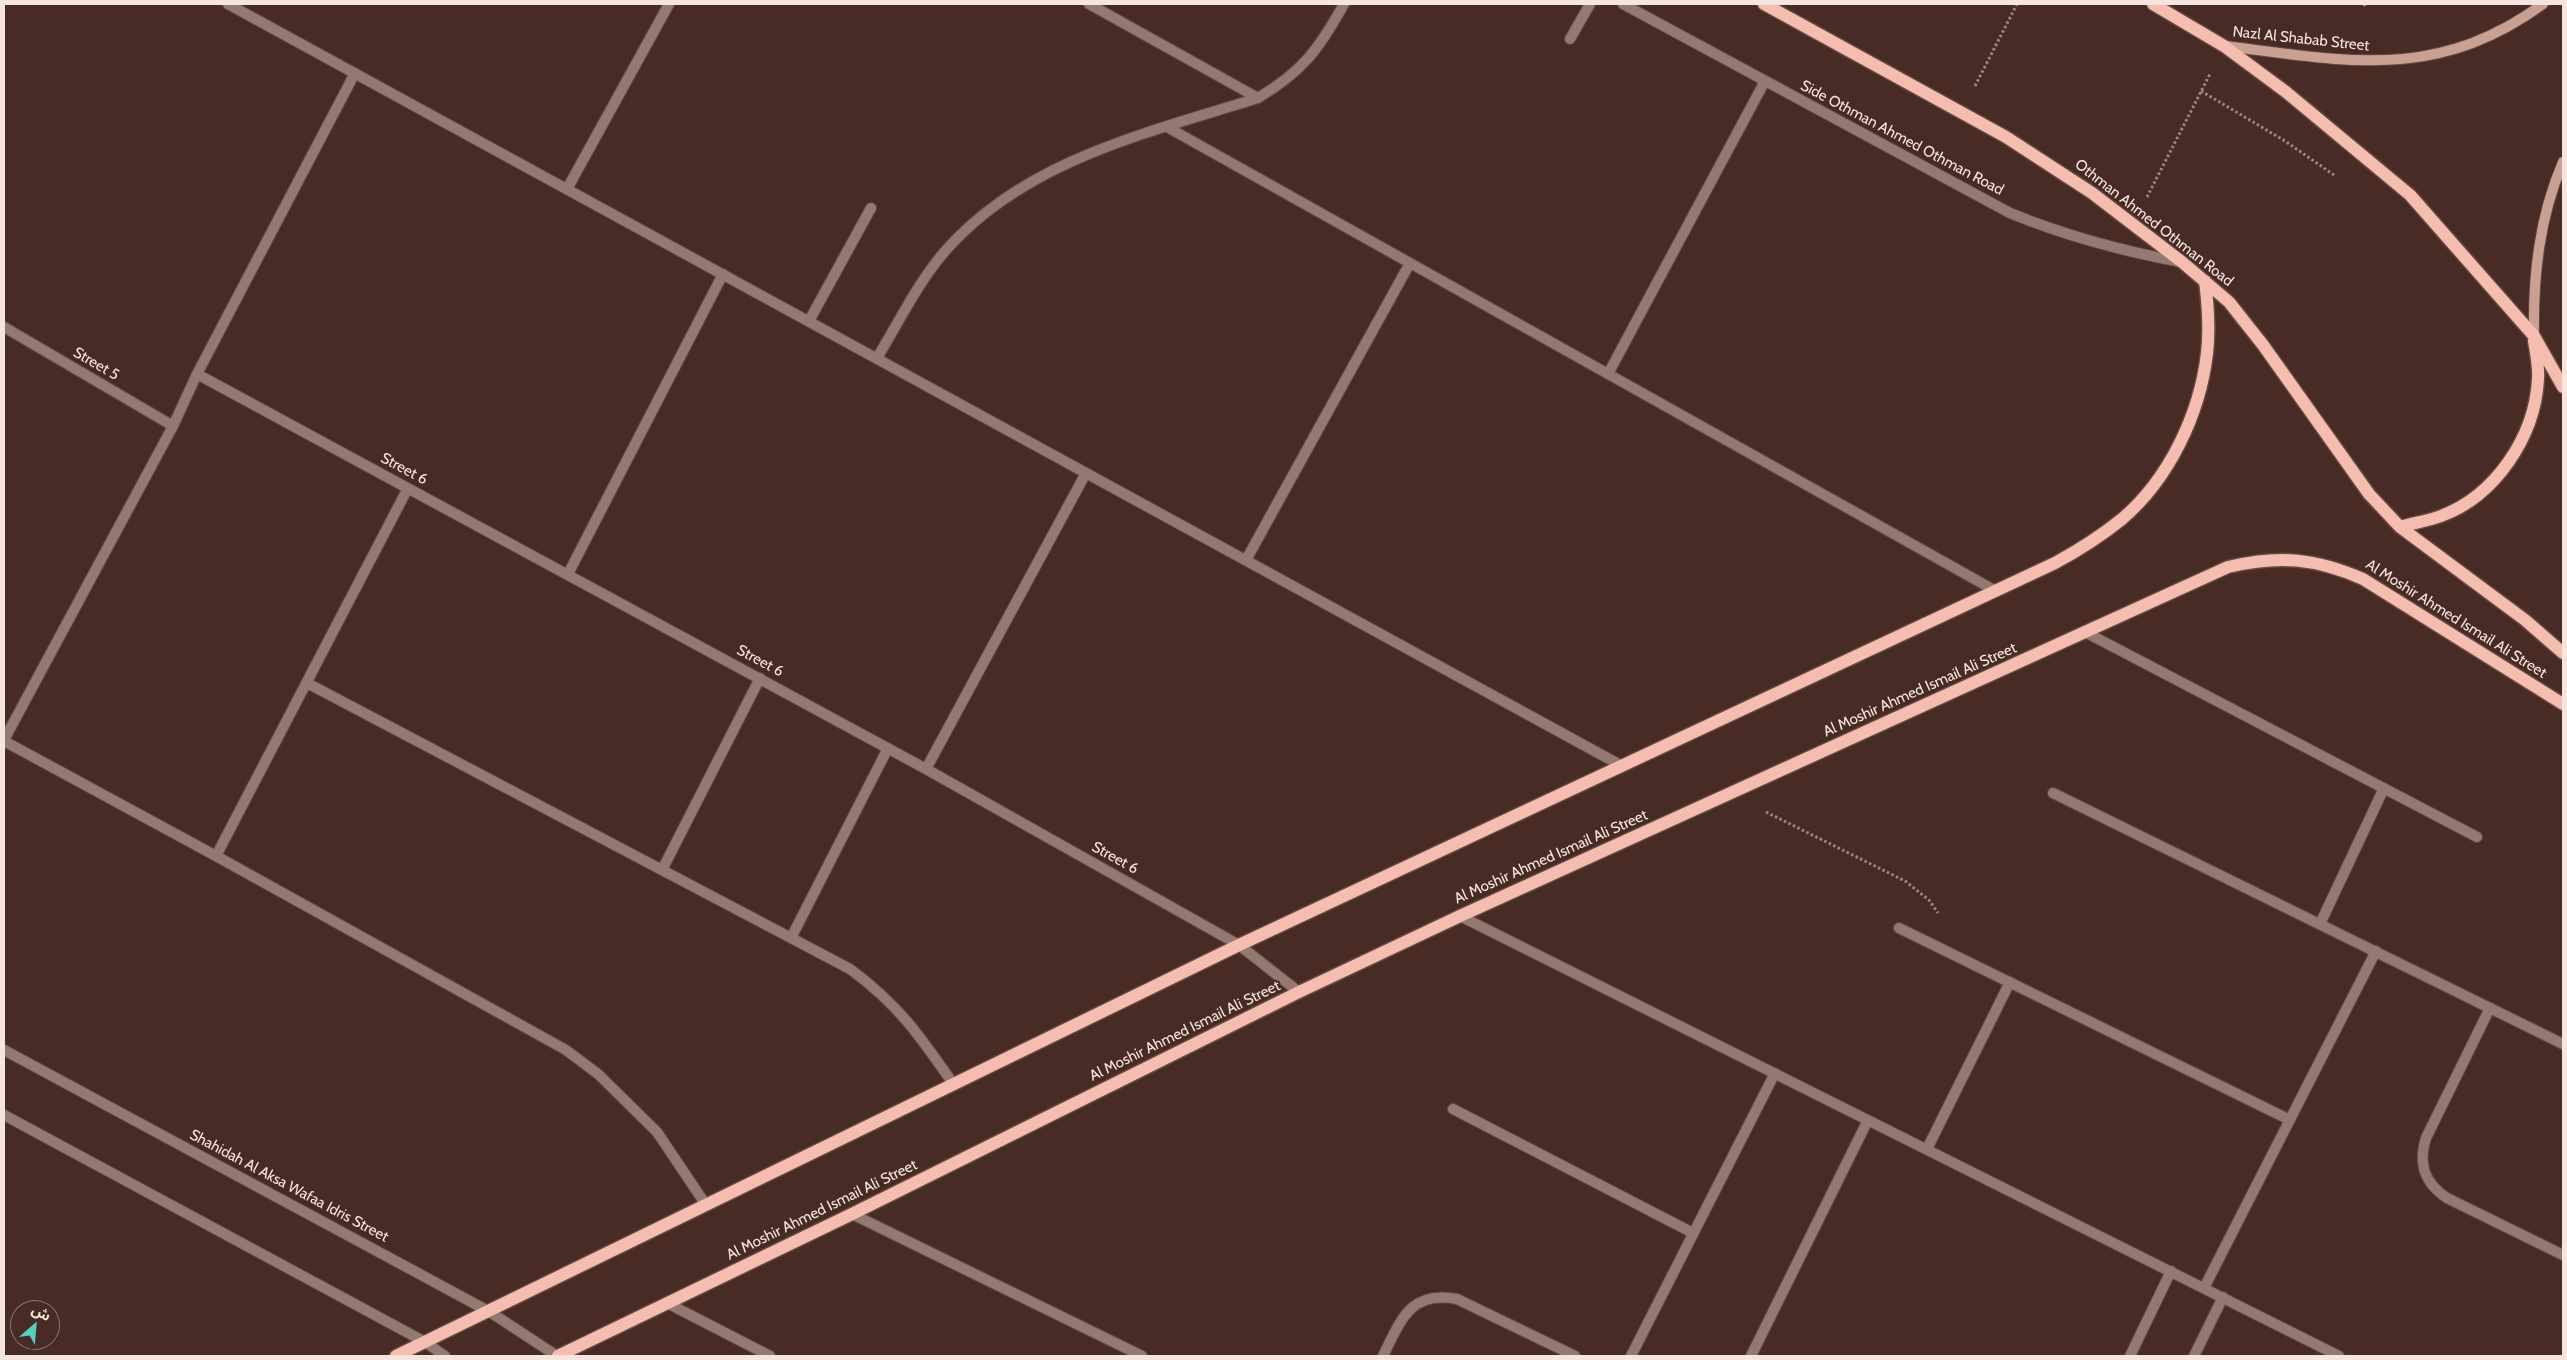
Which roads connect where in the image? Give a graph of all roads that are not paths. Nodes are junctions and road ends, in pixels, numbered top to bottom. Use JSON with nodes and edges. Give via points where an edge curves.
{"nodes":[{"id":1,"x":228,"y":4,"type":"edge"},
{"id":2,"x":669,"y":4,"type":"edge"},
{"id":3,"x":1088,"y":4,"type":"edge"},
{"id":4,"x":1344,"y":4,"type":"edge"},
{"id":5,"x":1590,"y":4,"type":"edge"},
{"id":6,"x":1623,"y":4,"type":"edge"},
{"id":7,"x":1764,"y":4,"type":"edge"},
{"id":8,"x":2153,"y":4,"type":"edge"},
{"id":9,"x":2543,"y":4,"type":"edge"},
{"id":10,"x":1570,"y":39,"type":"dead end"},
{"id":11,"x":2224,"y":46,"type":"junction"},
{"id":12,"x":355,"y":73,"type":"junction"},
{"id":13,"x":1765,"y":81,"type":"junction"},
{"id":14,"x":1258,"y":98,"type":"junction"},
{"id":15,"x":1167,"y":127,"type":"junction"},
{"id":16,"x":2563,"y":162,"type":"edge"},
{"id":17,"x":567,"y":189,"type":"junction"},
{"id":18,"x":871,"y":208,"type":"dead end"},
{"id":19,"x":2182,"y":262,"type":"junction"},
{"id":20,"x":1410,"y":263,"type":"junction"},
{"id":21,"x":724,"y":274,"type":"junction"},
{"id":22,"x":2205,"y":281,"type":"junction"},
{"id":23,"x":809,"y":322,"type":"junction"},
{"id":24,"x":4,"y":328,"type":"edge"},
{"id":25,"x":2534,"y":336,"type":"junction"},
{"id":26,"x":877,"y":358,"type":"junction"},
{"id":27,"x":197,"y":374,"type":"junction"},
{"id":28,"x":1608,"y":374,"type":"junction"},
{"id":29,"x":2563,"y":388,"type":"edge"},
{"id":30,"x":173,"y":426,"type":"junction"},
{"id":31,"x":1086,"y":472,"type":"junction"},
{"id":32,"x":408,"y":488,"type":"junction"},
{"id":33,"x":2400,"y":527,"type":"junction"},
{"id":34,"x":1246,"y":560,"type":"junction"},
{"id":35,"x":568,"y":574,"type":"junction"},
{"id":36,"x":1994,"y":590,"type":"junction"},
{"id":37,"x":2085,"y":632,"type":"junction"},
{"id":38,"x":2563,"y":653,"type":"edge"},
{"id":39,"x":760,"y":678,"type":"junction"},
{"id":40,"x":306,"y":683,"type":"junction"},
{"id":41,"x":2563,"y":704,"type":"edge"},
{"id":42,"x":4,"y":741,"type":"edge"},
{"id":43,"x":888,"y":748,"type":"junction"},
{"id":44,"x":1622,"y":766,"type":"junction"},
{"id":45,"x":926,"y":769,"type":"junction"},
{"id":46,"x":2384,"y":788,"type":"junction"},
{"id":47,"x":2053,"y":793,"type":"dead end"},
{"id":48,"x":2477,"y":837,"type":"dead end"},
{"id":49,"x":216,"y":856,"type":"junction"},
{"id":50,"x":662,"y":870,"type":"junction"},
{"id":51,"x":1460,"y":916,"type":"junction"},
{"id":52,"x":2320,"y":924,"type":"junction"},
{"id":53,"x":1899,"y":928,"type":"dead end"},
{"id":54,"x":791,"y":938,"type":"junction"},
{"id":55,"x":1239,"y":945,"type":"junction"},
{"id":56,"x":2376,"y":952,"type":"junction"},
{"id":57,"x":2010,"y":982,"type":"junction"},
{"id":58,"x":1299,"y":992,"type":"junction"},
{"id":59,"x":2490,"y":1008,"type":"junction"},
{"id":60,"x":2563,"y":1044,"type":"edge"},
{"id":61,"x":4,"y":1050,"type":"edge"},
{"id":62,"x":1775,"y":1073,"type":"junction"},
{"id":63,"x":954,"y":1085,"type":"junction"},
{"id":64,"x":1453,"y":1109,"type":"dead end"},
{"id":65,"x":4,"y":1115,"type":"edge"},
{"id":66,"x":1868,"y":1120,"type":"junction"},
{"id":67,"x":2290,"y":1120,"type":"junction"},
{"id":68,"x":1927,"y":1149,"type":"junction"},
{"id":69,"x":706,"y":1205,"type":"junction"},
{"id":70,"x":852,"y":1214,"type":"junction"},
{"id":71,"x":1694,"y":1233,"type":"junction"},
{"id":72,"x":2563,"y":1255,"type":"edge"},
{"id":73,"x":2170,"y":1271,"type":"junction"},
{"id":74,"x":2204,"y":1288,"type":"junction"},
{"id":75,"x":2222,"y":1297,"type":"junction"},
{"id":76,"x":667,"y":1303,"type":"junction"},
{"id":77,"x":490,"y":1312,"type":"junction"},
{"id":78,"x":425,"y":1342,"type":"junction"},
{"id":79,"x":396,"y":1356,"type":"edge"},
{"id":80,"x":445,"y":1356,"type":"edge"},
{"id":81,"x":557,"y":1356,"type":"edge"},
{"id":82,"x":770,"y":1356,"type":"edge"},
{"id":83,"x":1142,"y":1356,"type":"edge"},
{"id":84,"x":1384,"y":1356,"type":"edge"},
{"id":85,"x":1575,"y":1356,"type":"edge"},
{"id":86,"x":1631,"y":1356,"type":"edge"},
{"id":87,"x":1751,"y":1356,"type":"edge"},
{"id":88,"x":2130,"y":1356,"type":"edge"},
{"id":89,"x":2194,"y":1356,"type":"edge"},
{"id":90,"x":2339,"y":1356,"type":"edge"}],
"edges":[{"from":1,"to":12,"type":"street"},
{"from":2,"to":17,"type":"street"},
{"from":3,"to":14,"type":"street"},
{"from":4,"to":14,"type":"street","via":[[1324,40],[1305,64],[1284,83]]},
{"from":5,"to":10,"type":"street"},
{"from":6,"to":13,"type":"street","name":"Side Othman Ahmed Othman Road"},
{"from":7,"to":19,"type":"main road","name":"Othman Ahmed Othman Road","via":[[2050,164]]},
{"from":8,"to":11,"type":"main road"},
{"from":9,"to":11,"type":"street","name":"Nazl Al Shabab Street","via":[[2479,41],[2435,55],[2409,59],[2382,62],[2331,59]]},
{"from":11,"to":25,"type":"main road","via":[[2368,158],[2410,196]]},
{"from":12,"to":17,"type":"street"},
{"from":12,"to":27,"type":"street"},
{"from":13,"to":19,"type":"street","name":"Side Othman Ahmed Othman Road","via":[[2010,213],[2094,243]]},
{"from":13,"to":28,"type":"street"},
{"from":14,"to":15,"type":"street"},
{"from":15,"to":20,"type":"street"},
{"from":15,"to":26,"type":"street","via":[[1076,159],[1005,197],[946,251],[921,283]]},
{"from":16,"to":25,"type":"street","via":[[2544,219],[2537,258],[2533,296]]},
{"from":17,"to":21,"type":"street"},
{"from":18,"to":23,"type":"street"},
{"from":19,"to":22,"type":"main road","name":"Othman Ahmed Othman Road"},
{"from":20,"to":28,"type":"street"},
{"from":20,"to":34,"type":"street"},
{"from":21,"to":23,"type":"street"},
{"from":21,"to":35,"type":"street"},
{"from":22,"to":33,"type":"main road","name":"Othman Ahmed Othman Road","via":[[2229,302],[2258,338],[2369,494]]},
{"from":22,"to":36,"type":"main road","via":[[2207,353],[2201,388],[2190,422],[2174,455],[2123,518],[2091,543]]},
{"from":23,"to":26,"type":"street"},
{"from":24,"to":30,"type":"street","name":"Street 5"},
{"from":25,"to":29,"type":"main road"},
{"from":25,"to":33,"type":"main road","via":[[2538,380],[2530,423],[2510,462],[2480,494],[2442,516]]},
{"from":26,"to":31,"type":"street"},
{"from":27,"to":30,"type":"street"},
{"from":27,"to":32,"type":"street","name":"Street 6"},
{"from":28,"to":36,"type":"street"},
{"from":30,"to":42,"type":"street"},
{"from":31,"to":34,"type":"street"},
{"from":31,"to":45,"type":"street"},
{"from":32,"to":35,"type":"street","name":"Street 6"},
{"from":32,"to":40,"type":"street"},
{"from":33,"to":38,"type":"main road","name":"Othman Ahmed Othman Road","via":[[2525,620]]},
{"from":34,"to":44,"type":"street"},
{"from":35,"to":39,"type":"street","name":"Street 6"},
{"from":36,"to":44,"type":"main road"},
{"from":37,"to":41,"type":"main road","name":"Al Moshir Ahmed Ismail Ali Street","via":[[2228,567],[2283,558],[2311,561],[2363,579]]},
{"from":37,"to":46,"type":"street"},
{"from":37,"to":51,"type":"main road","name":"Al Moshir Ahmed Ismail Ali Street"},
{"from":39,"to":43,"type":"street","name":"Street 6"},
{"from":39,"to":50,"type":"street"},
{"from":40,"to":49,"type":"street"},
{"from":40,"to":50,"type":"street"},
{"from":42,"to":49,"type":"street"},
{"from":43,"to":45,"type":"street","name":"Street 6"},
{"from":43,"to":54,"type":"street"},
{"from":44,"to":55,"type":"main road"},
{"from":45,"to":55,"type":"street","name":"Street 6"},
{"from":46,"to":48,"type":"street"},
{"from":46,"to":52,"type":"street"},
{"from":47,"to":52,"type":"street"},
{"from":49,"to":69,"type":"street","via":[[566,1050],[598,1074],[657,1132]]},
{"from":50,"to":54,"type":"street"},
{"from":51,"to":58,"type":"main road","name":"Al Moshir Ahmed Ismail Ali Street"},
{"from":51,"to":62,"type":"street"},
{"from":52,"to":56,"type":"street"},
{"from":53,"to":57,"type":"street"},
{"from":54,"to":63,"type":"street","via":[[850,969],[886,997],[911,1024]]},
{"from":55,"to":58,"type":"street","name":"Street 6"},
{"from":55,"to":63,"type":"main road"},
{"from":56,"to":59,"type":"street"},
{"from":56,"to":67,"type":"street"},
{"from":57,"to":67,"type":"street"},
{"from":57,"to":68,"type":"street"},
{"from":58,"to":70,"type":"main road","name":"Al Moshir Ahmed Ismail Ali Street"},
{"from":59,"to":60,"type":"street"},
{"from":59,"to":72,"type":"street","via":[[2426,1138],[2422,1166],[2435,1190],[2447,1198]]},
{"from":61,"to":77,"type":"street","name":"Shahidah Al Aksa Wafaa Idris Street"},
{"from":62,"to":66,"type":"street"},
{"from":62,"to":71,"type":"street"},
{"from":63,"to":69,"type":"main road"},
{"from":64,"to":71,"type":"street"},
{"from":65,"to":78,"type":"street"},
{"from":66,"to":68,"type":"street"},
{"from":66,"to":87,"type":"street"},
{"from":67,"to":74,"type":"street"},
{"from":68,"to":73,"type":"street"},
{"from":69,"to":77,"type":"main road"},
{"from":70,"to":76,"type":"main road","name":"Al Moshir Ahmed Ismail Ali Street"},
{"from":70,"to":83,"type":"street"},
{"from":71,"to":86,"type":"street"},
{"from":73,"to":74,"type":"street"},
{"from":73,"to":88,"type":"street"},
{"from":74,"to":75,"type":"street"},
{"from":75,"to":89,"type":"street"},
{"from":75,"to":90,"type":"street"},
{"from":76,"to":81,"type":"main road","name":"Al Moshir Ahmed Ismail Ali Street"},
{"from":76,"to":82,"type":"street"},
{"from":77,"to":78,"type":"main road"},
{"from":77,"to":81,"type":"street","name":"Shahidah Al Aksa Wafaa Idris Street"},
{"from":78,"to":79,"type":"main road"},
{"from":78,"to":80,"type":"street"},
{"from":84,"to":85,"type":"street","via":[[1410,1308],[1424,1299],[1441,1296],[1457,1299]]}]}
